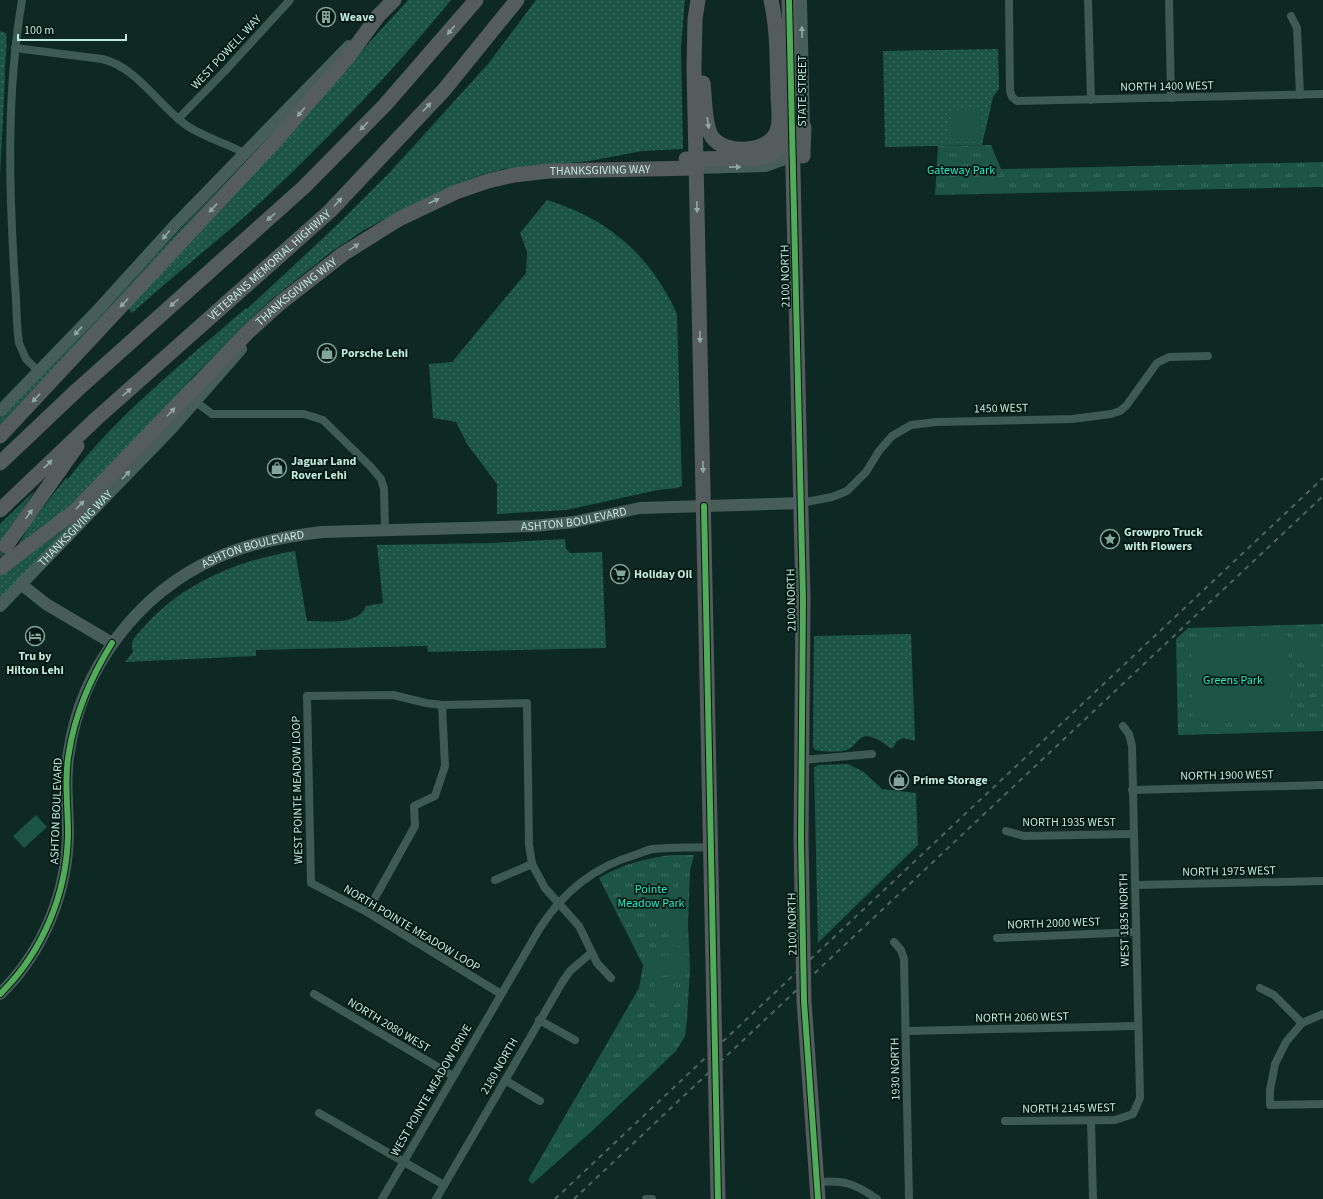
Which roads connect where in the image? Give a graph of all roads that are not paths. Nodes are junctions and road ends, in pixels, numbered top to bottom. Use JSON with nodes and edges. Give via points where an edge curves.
{"nodes":[{"id":1,"x":22,"y":0,"type":"edge"},
{"id":2,"x":290,"y":0,"type":"edge"},
{"id":3,"x":394,"y":0,"type":"edge"},
{"id":4,"x":476,"y":0,"type":"edge"},
{"id":5,"x":517,"y":0,"type":"edge"},
{"id":6,"x":698,"y":0,"type":"edge"},
{"id":7,"x":703,"y":0,"type":"edge"},
{"id":8,"x":789,"y":0,"type":"edge"},
{"id":9,"x":801,"y":0,"type":"edge"},
{"id":10,"x":1009,"y":0,"type":"edge"},
{"id":11,"x":1088,"y":0,"type":"edge"},
{"id":12,"x":1169,"y":0,"type":"edge"},
{"id":13,"x":772,"y":5,"type":"edge"},
{"id":14,"x":378,"y":16,"type":"junction"},
{"id":15,"x":1291,"y":16,"type":"dead end"},
{"id":16,"x":15,"y":48,"type":"junction"},
{"id":17,"x":1323,"y":94,"type":"edge"},
{"id":18,"x":1300,"y":95,"type":"junction"},
{"id":19,"x":1171,"y":98,"type":"junction"},
{"id":20,"x":1091,"y":100,"type":"junction"},
{"id":21,"x":178,"y":119,"type":"junction"},
{"id":22,"x":796,"y":122,"type":"junction"},
{"id":23,"x":793,"y":149,"type":"junction"},
{"id":24,"x":244,"y":153,"type":"junction"},
{"id":25,"x":696,"y":163,"type":"junction"},
{"id":26,"x":300,"y":287,"type":"junction"},
{"id":27,"x":797,"y":325,"type":"junction"},
{"id":28,"x":1208,"y":356,"type":"dead end"},
{"id":29,"x":39,"y":372,"type":"junction"},
{"id":30,"x":196,"y":402,"type":"junction"},
{"id":31,"x":0,"y":411,"type":"edge"},
{"id":32,"x":97,"y":418,"type":"junction"},
{"id":33,"x":0,"y":436,"type":"edge"},
{"id":34,"x":0,"y":463,"type":"edge"},
{"id":35,"x":801,"y":503,"type":"junction"},
{"id":36,"x":704,"y":506,"type":"junction"},
{"id":37,"x":0,"y":510,"type":"edge"},
{"id":38,"x":385,"y":530,"type":"junction"},
{"id":39,"x":6,"y":546,"type":"tunnel mouth"},
{"id":40,"x":0,"y":568,"type":"edge"},
{"id":41,"x":21,"y":584,"type":"junction"},
{"id":42,"x":0,"y":606,"type":"edge"},
{"id":43,"x":112,"y":643,"type":"junction"},
{"id":44,"x":442,"y":704,"type":"junction"},
{"id":45,"x":1123,"y":726,"type":"dead end"},
{"id":46,"x":872,"y":754,"type":"dead end"},
{"id":47,"x":802,"y":760,"type":"junction"},
{"id":48,"x":1323,"y":785,"type":"edge"},
{"id":49,"x":1132,"y":790,"type":"junction"},
{"id":50,"x":1006,"y":831,"type":"dead end"},
{"id":51,"x":1134,"y":834,"type":"junction"},
{"id":52,"x":711,"y":846,"type":"junction"},
{"id":53,"x":532,"y":864,"type":"junction"},
{"id":54,"x":495,"y":880,"type":"dead end"},
{"id":55,"x":1323,"y":881,"type":"edge"},
{"id":56,"x":311,"y":883,"type":"joint"},
{"id":57,"x":1135,"y":885,"type":"junction"},
{"id":58,"x":558,"y":903,"type":"junction"},
{"id":59,"x":367,"y":912,"type":"junction"},
{"id":60,"x":1136,"y":932,"type":"junction"},
{"id":61,"x":997,"y":938,"type":"dead end"},
{"id":62,"x":894,"y":942,"type":"dead end"},
{"id":63,"x":591,"y":953,"type":"junction"},
{"id":64,"x":611,"y":978,"type":"dead end"},
{"id":65,"x":1260,"y":988,"type":"dead end"},
{"id":66,"x":0,"y":994,"type":"edge"},
{"id":67,"x":314,"y":994,"type":"dead end"},
{"id":68,"x":501,"y":994,"type":"junction"},
{"id":69,"x":1323,"y":1014,"type":"edge"},
{"id":70,"x":540,"y":1020,"type":"junction"},
{"id":71,"x":1302,"y":1023,"type":"junction"},
{"id":72,"x":1138,"y":1026,"type":"junction"},
{"id":73,"x":906,"y":1031,"type":"junction"},
{"id":74,"x":575,"y":1040,"type":"dead end"},
{"id":75,"x":453,"y":1076,"type":"junction"},
{"id":76,"x":505,"y":1080,"type":"junction"},
{"id":77,"x":540,"y":1101,"type":"dead end"},
{"id":78,"x":1323,"y":1104,"type":"edge"},
{"id":79,"x":319,"y":1113,"type":"dead end"},
{"id":80,"x":1133,"y":1114,"type":"joint"},
{"id":81,"x":1005,"y":1121,"type":"dead end"},
{"id":82,"x":1091,"y":1121,"type":"junction"},
{"id":83,"x":403,"y":1162,"type":"junction"},
{"id":84,"x":817,"y":1182,"type":"junction"},
{"id":85,"x":444,"y":1185,"type":"junction"},
{"id":86,"x":382,"y":1199,"type":"edge"},
{"id":87,"x":436,"y":1199,"type":"edge"},
{"id":88,"x":718,"y":1199,"type":"edge"},
{"id":89,"x":818,"y":1199,"type":"edge"},
{"id":90,"x":877,"y":1199,"type":"edge"},
{"id":91,"x":909,"y":1199,"type":"edge"},
{"id":92,"x":1093,"y":1199,"type":"edge"}],
"edges":[{"from":1,"to":16,"type":"street"},
{"from":2,"to":21,"type":"street","name":"WEST POWELL WAY"},
{"from":3,"to":14,"type":"highway"},
{"from":4,"to":34,"type":"highway","one_way":true,"via":[[385,105],[304,187],[76,391]]},
{"from":32,"to":5,"type":"highway","name":"VETERANS MEMORIAL HIGHWAY","one_way":true,"via":[[330,211],[444,90]]},
{"from":6,"to":25,"type":"highway","via":[[694,40]]},
{"from":7,"to":13,"type":"highway","one_way":true,"via":[[701,60],[708,125],[710,134],[716,141],[729,148],[760,147],[771,141],[777,132],[779,122]]},
{"from":8,"to":22,"type":"highway","name":"2100 NORTH"},
{"from":22,"to":9,"type":"main road","name":"STATE STREET","one_way":true},
{"from":10,"to":20,"type":"street","name":"NORTH 1400 WEST","via":[[1009,82],[1012,97],[1017,101],[1026,102]]},
{"from":11,"to":20,"type":"street"},
{"from":12,"to":19,"type":"street"},
{"from":13,"to":22,"type":"highway","via":[[783,48],[786,90]]},
{"from":14,"to":24,"type":"main road"},
{"from":14,"to":33,"type":"highway","one_way":true,"via":[[348,57],[277,139]]},
{"from":15,"to":18,"type":"street","via":[[1297,28]]},
{"from":16,"to":21,"type":"street","via":[[102,58],[113,62],[129,72]]},
{"from":16,"to":29,"type":"street","via":[[10,102],[9,157],[18,338],[23,354]]},
{"from":17,"to":18,"type":"street","name":"NORTH 1400 WEST"},
{"from":18,"to":19,"type":"street","name":"NORTH 1400 WEST"},
{"from":19,"to":20,"type":"street","name":"NORTH 1400 WEST"},
{"from":21,"to":24,"type":"street","via":[[194,130]]},
{"from":22,"to":23,"type":"highway","name":"2100 NORTH"},
{"from":22,"to":25,"type":"highway","name":"THANKSGIVING WAY","via":[[785,142],[767,156]]},
{"from":22,"to":27,"type":"highway","via":[[802,262]]},
{"from":25,"to":23,"type":"main road","one_way":true,"via":[[765,166],[782,160]]},
{"from":23,"to":27,"type":"highway","name":"2100 NORTH"},
{"from":24,"to":29,"type":"main road","one_way":true},
{"from":26,"to":25,"type":"highway","name":"THANKSGIVING WAY","one_way":true,"via":[[380,230],[424,206],[488,181],[549,171],[588,170],[631,160]]},
{"from":25,"to":36,"type":"highway","one_way":true},
{"from":26,"to":30,"type":"main road","name":"THANKSGIVING WAY","via":[[247,342]]},
{"from":40,"to":26,"type":"highway","one_way":true,"via":[[75,511],[248,332]]},
{"from":27,"to":35,"type":"highway","name":"2100 NORTH"},
{"from":28,"to":35,"type":"street","name":"1450 WEST","via":[[1169,357],[1157,363],[1126,406],[1111,414],[1072,419],[936,422],[911,425],[892,436],[866,472],[847,491],[832,497]]},
{"from":29,"to":31,"type":"main road"},
{"from":30,"to":38,"type":"street","via":[[212,414],[304,414],[323,420],[381,479]]},
{"from":41,"to":30,"type":"main road","name":"THANKSGIVING WAY","one_way":true},
{"from":37,"to":32,"type":"highway","name":"VETERANS MEMORIAL HIGHWAY","one_way":true},
{"from":39,"to":32,"type":"highway","one_way":true},
{"from":35,"to":36,"type":"main road","name":"ASHTON BOULEVARD"},
{"from":35,"to":47,"type":"highway","name":"2100 NORTH"},
{"from":36,"to":38,"type":"main road","name":"ASHTON BOULEVARD","via":[[640,508],[547,525]]},
{"from":36,"to":52,"type":"highway"},
{"from":38,"to":43,"type":"main road","name":"ASHTON BOULEVARD","via":[[295,535],[251,545],[216,558],[175,582],[150,601]]},
{"from":41,"to":42,"type":"main road","name":"THANKSGIVING WAY"},
{"from":41,"to":43,"type":"main road","via":[[52,608]]},
{"from":43,"to":66,"type":"main road","name":"ASHTON BOULEVARD","via":[[90,682],[72,734],[67,769],[67,857],[58,898],[50,921],[29,960]]},
{"from":44,"to":53,"type":"street","via":[[527,703],[529,845]]},
{"from":44,"to":56,"type":"street","name":"WEST POINTE MEADOW LOOP","via":[[393,695],[307,696]]},
{"from":44,"to":59,"type":"street","via":[[444,766],[435,796],[414,806],[415,826]]},
{"from":45,"to":49,"type":"street","name":"WEST 1835 NORTH","via":[[1131,741]]},
{"from":46,"to":47,"type":"street"},
{"from":47,"to":84,"type":"highway","name":"2100 NORTH","via":[[804,1001]]},
{"from":48,"to":49,"type":"street","name":"NORTH 1900 WEST"},
{"from":49,"to":51,"type":"street","name":"WEST 1835 NORTH"},
{"from":50,"to":51,"type":"street","name":"NORTH 1935 WEST","via":[[1024,836]]},
{"from":51,"to":57,"type":"street","name":"WEST 1835 NORTH"},
{"from":52,"to":58,"type":"street","name":"WEST POINTE MEADOW DRIVE","via":[[652,850],[624,858],[594,872]]},
{"from":52,"to":88,"type":"highway"},
{"from":53,"to":54,"type":"street"},
{"from":53,"to":58,"type":"street","via":[[545,888]]},
{"from":55,"to":57,"type":"street","name":"NORTH 1975 WEST"},
{"from":56,"to":59,"type":"street","name":"NORTH POINTE MEADOW LOOP"},
{"from":57,"to":60,"type":"street","name":"WEST 1835 NORTH"},
{"from":58,"to":63,"type":"street","via":[[579,926]]},
{"from":58,"to":68,"type":"street","name":"WEST POINTE MEADOW DRIVE"},
{"from":59,"to":68,"type":"street","name":"NORTH POINTE MEADOW LOOP"},
{"from":60,"to":61,"type":"street","name":"NORTH 2000 WEST"},
{"from":60,"to":72,"type":"street","name":"WEST 1835 NORTH"},
{"from":62,"to":73,"type":"street","name":"1930 NORTH","via":[[904,958]]},
{"from":63,"to":64,"type":"street","via":[[602,970]]},
{"from":63,"to":70,"type":"street","name":"2180 NORTH","via":[[570,971]]},
{"from":65,"to":71,"type":"street","via":[[1274,995]]},
{"from":67,"to":75,"type":"street","name":"NORTH 2080 WEST"},
{"from":68,"to":75,"type":"street","name":"WEST POINTE MEADOW DRIVE"},
{"from":69,"to":71,"type":"street"},
{"from":70,"to":74,"type":"street"},
{"from":70,"to":76,"type":"street","name":"2180 NORTH"},
{"from":71,"to":78,"type":"street","via":[[1286,1042],[1275,1064],[1270,1105]]},
{"from":72,"to":73,"type":"street","name":"NORTH 2060 WEST"},
{"from":72,"to":80,"type":"street","name":"WEST 1835 NORTH","via":[[1140,1098]]},
{"from":73,"to":91,"type":"street","name":"1930 NORTH"},
{"from":75,"to":83,"type":"street","name":"WEST POINTE MEADOW DRIVE"},
{"from":76,"to":77,"type":"street"},
{"from":76,"to":85,"type":"street","name":"2180 NORTH"},
{"from":79,"to":83,"type":"street"},
{"from":80,"to":82,"type":"street","name":"NORTH 2145 WEST","via":[[1115,1120]]},
{"from":81,"to":82,"type":"street","name":"NORTH 2145 WEST"},
{"from":82,"to":92,"type":"street"},
{"from":83,"to":85,"type":"street"},
{"from":83,"to":86,"type":"street","name":"WEST POINTE MEADOW DRIVE"},
{"from":84,"to":89,"type":"highway","name":"2100 NORTH"},
{"from":84,"to":90,"type":"street","via":[[848,1182]]},
{"from":85,"to":87,"type":"street","name":"2180 NORTH"}]}
